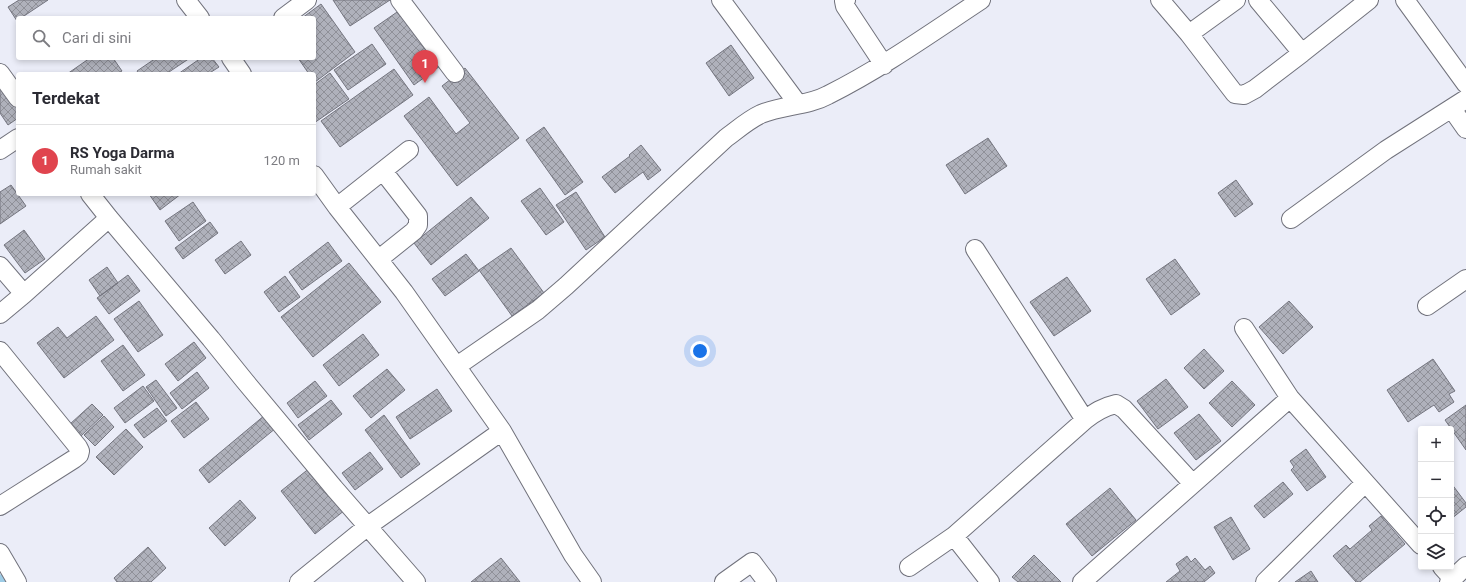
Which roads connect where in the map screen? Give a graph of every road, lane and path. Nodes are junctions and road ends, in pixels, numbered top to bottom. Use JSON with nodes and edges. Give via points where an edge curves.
{"nodes":[{"id":1,"x":186,"y":0,"type":"edge"},
{"id":2,"x":307,"y":0,"type":"edge"},
{"id":3,"x":400,"y":0,"type":"edge"},
{"id":4,"x":721,"y":0,"type":"edge"},
{"id":5,"x":846,"y":0,"type":"edge"},
{"id":6,"x":981,"y":0,"type":"edge"},
{"id":7,"x":1160,"y":0,"type":"edge"},
{"id":8,"x":1236,"y":0,"type":"edge"},
{"id":9,"x":1258,"y":0,"type":"edge"},
{"id":10,"x":1369,"y":0,"type":"edge"},
{"id":11,"x":1405,"y":0,"type":"edge"},
{"id":12,"x":198,"y":16,"type":"edge"},
{"id":13,"x":286,"y":16,"type":"edge"},
{"id":14,"x":1189,"y":34,"type":"junction"},
{"id":15,"x":1302,"y":53,"type":"junction"},
{"id":16,"x":232,"y":60,"type":"edge"},
{"id":17,"x":884,"y":65,"type":"junction"},
{"id":18,"x":241,"y":72,"type":"edge"},
{"id":19,"x":0,"y":73,"type":"edge"},
{"id":20,"x":455,"y":73,"type":"dead end"},
{"id":21,"x":1466,"y":84,"type":"edge"},
{"id":22,"x":16,"y":95,"type":"edge"},
{"id":23,"x":798,"y":104,"type":"junction"},
{"id":24,"x":1459,"y":104,"type":"edge"},
{"id":25,"x":1466,"y":129,"type":"edge"},
{"id":26,"x":16,"y":139,"type":"edge"},
{"id":27,"x":0,"y":150,"type":"edge"},
{"id":28,"x":409,"y":150,"type":"dead end"},
{"id":29,"x":383,"y":171,"type":"junction"},
{"id":30,"x":316,"y":178,"type":"edge"},
{"id":31,"x":92,"y":196,"type":"edge"},
{"id":32,"x":337,"y":207,"type":"junction"},
{"id":33,"x":109,"y":218,"type":"junction"},
{"id":34,"x":1291,"y":219,"type":"dead end"},
{"id":35,"x":975,"y":249,"type":"dead end"},
{"id":36,"x":379,"y":259,"type":"junction"},
{"id":37,"x":0,"y":266,"type":"edge"},
{"id":38,"x":1466,"y":279,"type":"edge"},
{"id":39,"x":24,"y":294,"type":"junction"},
{"id":40,"x":1427,"y":306,"type":"dead end"},
{"id":41,"x":0,"y":314,"type":"edge"},
{"id":42,"x":1244,"y":328,"type":"dead end"},
{"id":43,"x":0,"y":351,"type":"edge"},
{"id":44,"x":457,"y":366,"type":"junction"},
{"id":45,"x":1290,"y":398,"type":"junction"},
{"id":46,"x":1085,"y":420,"type":"junction"},
{"id":47,"x":502,"y":431,"type":"junction"},
{"id":48,"x":1365,"y":483,"type":"junction"},
{"id":49,"x":1192,"y":484,"type":"junction"},
{"id":50,"x":0,"y":506,"type":"edge"},
{"id":51,"x":368,"y":526,"type":"junction"},
{"id":52,"x":954,"y":536,"type":"junction"},
{"id":53,"x":1418,"y":541,"type":"edge"},
{"id":54,"x":0,"y":553,"type":"edge"},
{"id":55,"x":1466,"y":566,"type":"edge"},
{"id":56,"x":909,"y":567,"type":"dead end"},
{"id":57,"x":1448,"y":576,"type":"edge"},
{"id":58,"x":17,"y":582,"type":"edge"},
{"id":59,"x":299,"y":582,"type":"edge"},
{"id":60,"x":416,"y":582,"type":"edge"},
{"id":61,"x":592,"y":582,"type":"edge"},
{"id":62,"x":724,"y":582,"type":"edge"},
{"id":63,"x":767,"y":582,"type":"edge"},
{"id":64,"x":990,"y":582,"type":"edge"},
{"id":65,"x":1082,"y":582,"type":"edge"},
{"id":66,"x":1265,"y":582,"type":"edge"}],
"edges":[{"from":1,"to":12,"type":"street"},
{"from":2,"to":13,"type":"street"},
{"from":3,"to":20,"type":"street"},
{"from":4,"to":23,"type":"street"},
{"from":5,"to":17,"type":"street","via":[[845,6]]},
{"from":6,"to":17,"type":"street"},
{"from":7,"to":14,"type":"street"},
{"from":8,"to":14,"type":"street"},
{"from":9,"to":15,"type":"street"},
{"from":10,"to":15,"type":"street"},
{"from":11,"to":21,"type":"street"},
{"from":14,"to":15,"type":"street","via":[[1235,94],[1244,95],[1255,89]]},
{"from":16,"to":18,"type":"street"},
{"from":17,"to":23,"type":"street","via":[[815,102]]},
{"from":19,"to":22,"type":"street"},
{"from":23,"to":44,"type":"street","via":[[761,114],[740,127],[538,310]]},
{"from":24,"to":25,"type":"street"},
{"from":24,"to":34,"type":"street","via":[[1386,150]]},
{"from":26,"to":27,"type":"street"},
{"from":28,"to":29,"type":"street"},
{"from":29,"to":32,"type":"street"},
{"from":29,"to":36,"type":"street","via":[[418,216],[418,224],[414,231]]},
{"from":30,"to":32,"type":"street"},
{"from":31,"to":33,"type":"street"},
{"from":32,"to":36,"type":"street"},
{"from":33,"to":39,"type":"street"},
{"from":33,"to":51,"type":"street"},
{"from":35,"to":46,"type":"street"},
{"from":36,"to":44,"type":"street"},
{"from":37,"to":39,"type":"street"},
{"from":38,"to":40,"type":"street"},
{"from":39,"to":41,"type":"street"},
{"from":42,"to":45,"type":"street"},
{"from":43,"to":50,"type":"street","via":[[80,451],[74,459]]},
{"from":44,"to":47,"type":"street"},
{"from":45,"to":48,"type":"street"},
{"from":45,"to":49,"type":"street"},
{"from":46,"to":49,"type":"street","via":[[1096,411],[1116,404],[1124,409]]},
{"from":46,"to":52,"type":"street"},
{"from":47,"to":51,"type":"street"},
{"from":47,"to":61,"type":"street"},
{"from":48,"to":53,"type":"street"},
{"from":48,"to":66,"type":"street"},
{"from":49,"to":65,"type":"street"},
{"from":51,"to":59,"type":"street"},
{"from":51,"to":60,"type":"street"},
{"from":52,"to":56,"type":"street"},
{"from":52,"to":64,"type":"street"},
{"from":54,"to":58,"type":"street"},
{"from":55,"to":57,"type":"street"},
{"from":62,"to":63,"type":"street","via":[[752,562]]}]}
